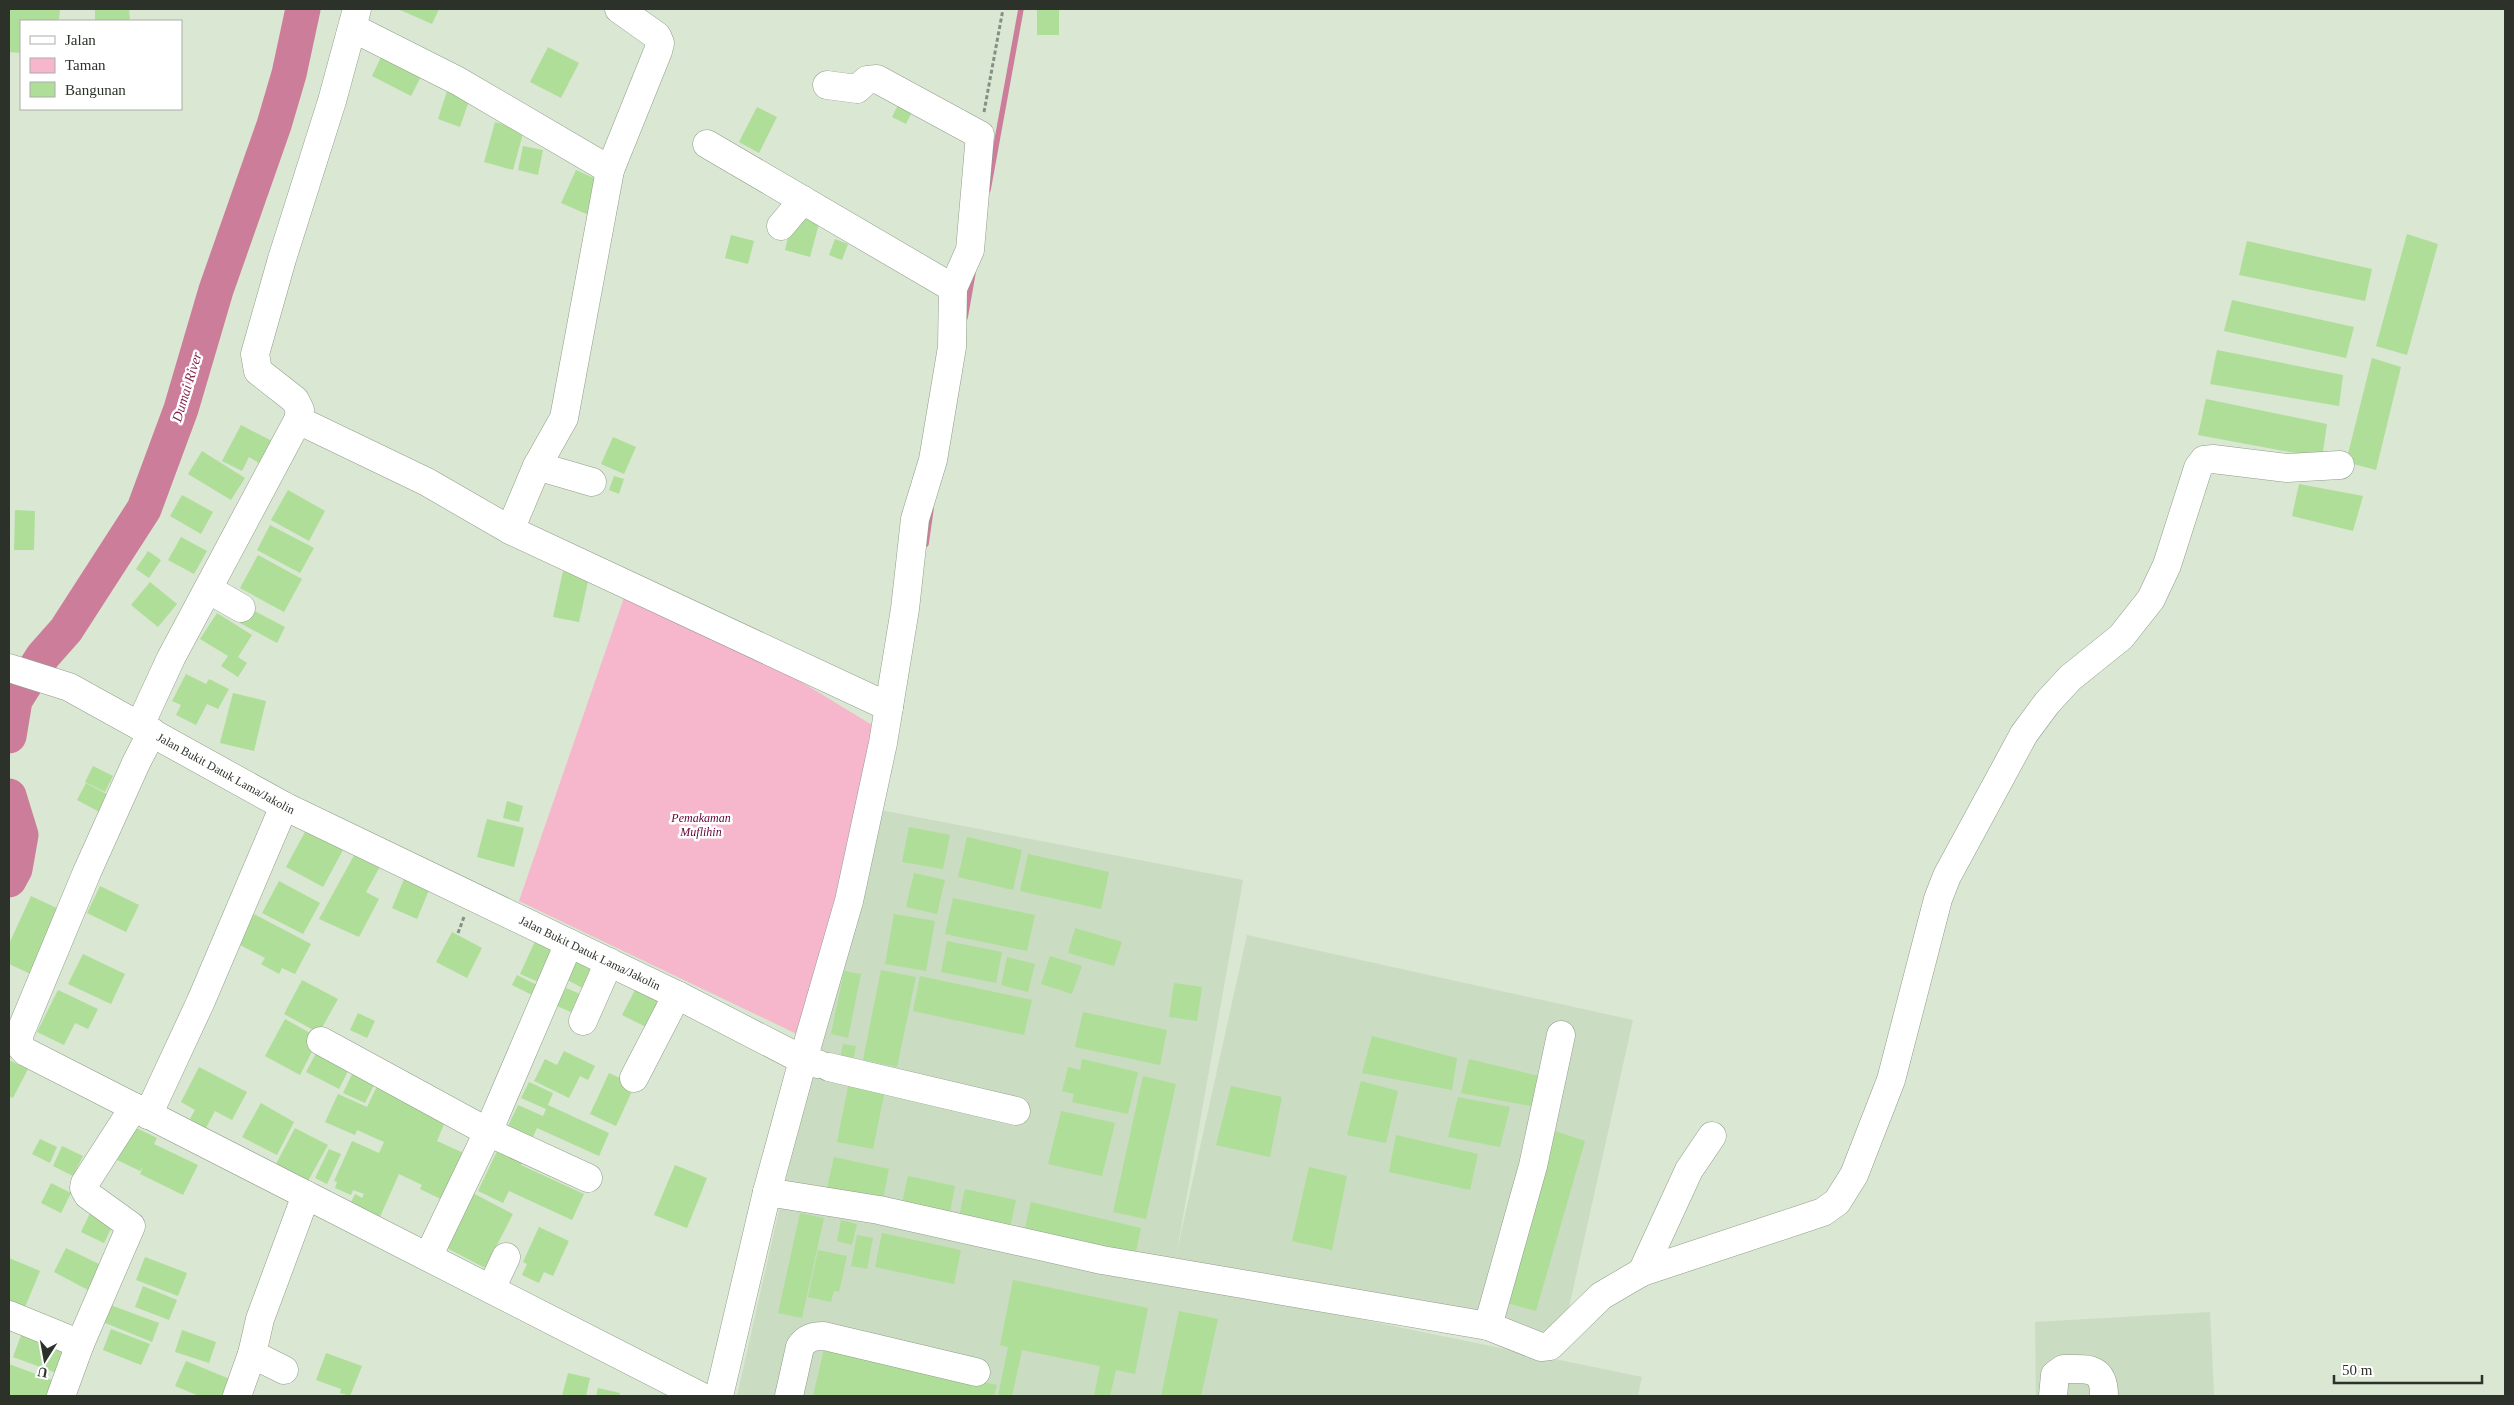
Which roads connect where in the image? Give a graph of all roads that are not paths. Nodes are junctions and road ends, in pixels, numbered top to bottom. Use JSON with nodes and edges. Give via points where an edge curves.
{"nodes":[{"id":1,"x":619,"y":9,"type":"edge"},
{"id":2,"x":355,"y":18,"type":"edge"},
{"id":3,"x":827,"y":85,"type":"dead end"},
{"id":4,"x":707,"y":144,"type":"dead end"},
{"id":5,"x":610,"y":170,"type":"junction"},
{"id":6,"x":803,"y":200,"type":"junction"},
{"id":7,"x":781,"y":226,"type":"dead end"},
{"id":8,"x":953,"y":288,"type":"junction"},
{"id":9,"x":298,"y":420,"type":"junction"},
{"id":10,"x":2340,"y":464,"type":"dead end"},
{"id":11,"x":537,"y":466,"type":"junction"},
{"id":12,"x":592,"y":482,"type":"dead end"},
{"id":13,"x":510,"y":530,"type":"junction"},
{"id":14,"x":208,"y":589,"type":"junction"},
{"id":15,"x":241,"y":608,"type":"dead end"},
{"id":16,"x":9,"y":668,"type":"edge"},
{"id":17,"x":889,"y":707,"type":"junction"},
{"id":18,"x":146,"y":728,"type":"junction"},
{"id":19,"x":284,"y":806,"type":"junction"},
{"id":20,"x":569,"y":943,"type":"junction"},
{"id":21,"x":609,"y":962,"type":"junction"},
{"id":22,"x":677,"y":995,"type":"junction"},
{"id":23,"x":582,"y":1021,"type":"dead end"},
{"id":24,"x":1561,"y":1035,"type":"dead end"},
{"id":25,"x":321,"y":1041,"type":"dead end"},
{"id":26,"x":817,"y":1064,"type":"junction"},
{"id":27,"x":634,"y":1078,"type":"dead end"},
{"id":28,"x":141,"y":1111,"type":"junction"},
{"id":29,"x":1016,"y":1111,"type":"dead end"},
{"id":30,"x":488,"y":1132,"type":"junction"},
{"id":31,"x":1712,"y":1136,"type":"dead end"},
{"id":32,"x":588,"y":1178,"type":"dead end"},
{"id":33,"x":767,"y":1192,"type":"junction"},
{"id":34,"x":306,"y":1195,"type":"junction"},
{"id":35,"x":428,"y":1257,"type":"junction"},
{"id":36,"x":506,"y":1257,"type":"dead end"},
{"id":37,"x":1642,"y":1272,"type":"junction"},
{"id":38,"x":491,"y":1289,"type":"junction"},
{"id":39,"x":9,"y":1315,"type":"edge"},
{"id":40,"x":1488,"y":1326,"type":"junction"},
{"id":41,"x":80,"y":1344,"type":"junction"},
{"id":42,"x":252,"y":1354,"type":"junction"},
{"id":43,"x":284,"y":1370,"type":"dead end"},
{"id":44,"x":976,"y":1372,"type":"dead end"},
{"id":45,"x":61,"y":1396,"type":"edge"},
{"id":46,"x":237,"y":1396,"type":"edge"},
{"id":47,"x":700,"y":1396,"type":"edge"},
{"id":48,"x":719,"y":1396,"type":"edge"},
{"id":49,"x":789,"y":1396,"type":"edge"},
{"id":50,"x":2053,"y":1396,"type":"edge"},
{"id":51,"x":2104,"y":1396,"type":"edge"}],
"edges":[{"from":1,"to":5,"type":"street","via":[[651,30],[660,43]]},
{"from":2,"to":5,"type":"street"},
{"from":2,"to":9,"type":"street","via":[[255,354],[258,371],[299,405]]},
{"from":3,"to":8,"type":"street","via":[[857,89],[867,80],[877,79],[980,135],[970,250]]},
{"from":4,"to":6,"type":"street"},
{"from":5,"to":11,"type":"street","via":[[564,418]]},
{"from":6,"to":7,"type":"street"},
{"from":6,"to":8,"type":"street"},
{"from":8,"to":17,"type":"street","via":[[952,347],[933,460],[915,518]]},
{"from":9,"to":13,"type":"street","via":[[427,482]]},
{"from":9,"to":14,"type":"street"},
{"from":10,"to":37,"type":"street","via":[[2287,468],[2204,460],[2198,468],[2170,556],[2151,598],[2122,637],[2070,678],[2024,734],[1948,876],[1938,899],[1891,1080],[1854,1175],[1842,1197],[1823,1212]]},
{"from":11,"to":12,"type":"street"},
{"from":11,"to":13,"type":"street"},
{"from":13,"to":17,"type":"street"},
{"from":14,"to":15,"type":"street"},
{"from":14,"to":18,"type":"street","via":[[159,681]]},
{"from":16,"to":18,"type":"street","name":"Jalan Bukit Datuk Lama/Jakolin","via":[[69,687]]},
{"from":17,"to":26,"type":"street"},
{"from":18,"to":19,"type":"street","name":"Jalan Bukit Datuk Lama/Jakolin"},
{"from":18,"to":28,"type":"street","via":[[18,1041],[26,1052]]},
{"from":19,"to":20,"type":"street","name":"Jalan Bukit Datuk Lama/Jakolin"},
{"from":19,"to":28,"type":"street","via":[[201,1001]]},
{"from":20,"to":21,"type":"street","name":"Jalan Bukit Datuk Lama/Jakolin"},
{"from":20,"to":30,"type":"street"},
{"from":21,"to":22,"type":"street","name":"Jalan Bukit Datuk Lama/Jakolin"},
{"from":21,"to":23,"type":"street"},
{"from":22,"to":26,"type":"street","name":"Jalan Bukit Datuk Lama/Jakolin"},
{"from":22,"to":27,"type":"street"},
{"from":24,"to":40,"type":"street","via":[[1533,1166]]},
{"from":25,"to":30,"type":"street"},
{"from":26,"to":29,"type":"street","name":"Jalan Bukit Datuk Lama/Jakolin"},
{"from":26,"to":33,"type":"street"},
{"from":28,"to":34,"type":"street"},
{"from":28,"to":41,"type":"street","via":[[85,1183],[88,1194],[132,1226]]},
{"from":30,"to":32,"type":"street"},
{"from":30,"to":35,"type":"street"},
{"from":31,"to":37,"type":"street","via":[[1689,1170]]},
{"from":33,"to":40,"type":"street","via":[[880,1210],[1112,1262]]},
{"from":33,"to":48,"type":"street"},
{"from":34,"to":35,"type":"street"},
{"from":34,"to":42,"type":"street","via":[[260,1319]]},
{"from":35,"to":38,"type":"street"},
{"from":36,"to":38,"type":"street"},
{"from":37,"to":40,"type":"street","via":[[1601,1296],[1556,1342],[1547,1347]]},
{"from":38,"to":47,"type":"street"},
{"from":39,"to":41,"type":"street"},
{"from":41,"to":45,"type":"street"},
{"from":42,"to":43,"type":"street"},
{"from":42,"to":46,"type":"street"},
{"from":44,"to":49,"type":"street","via":[[816,1336],[804,1341],[800,1347]]},
{"from":50,"to":51,"type":"street","via":[[2055,1375],[2062,1369],[2079,1369],[2098,1374],[2104,1381]]}]}
